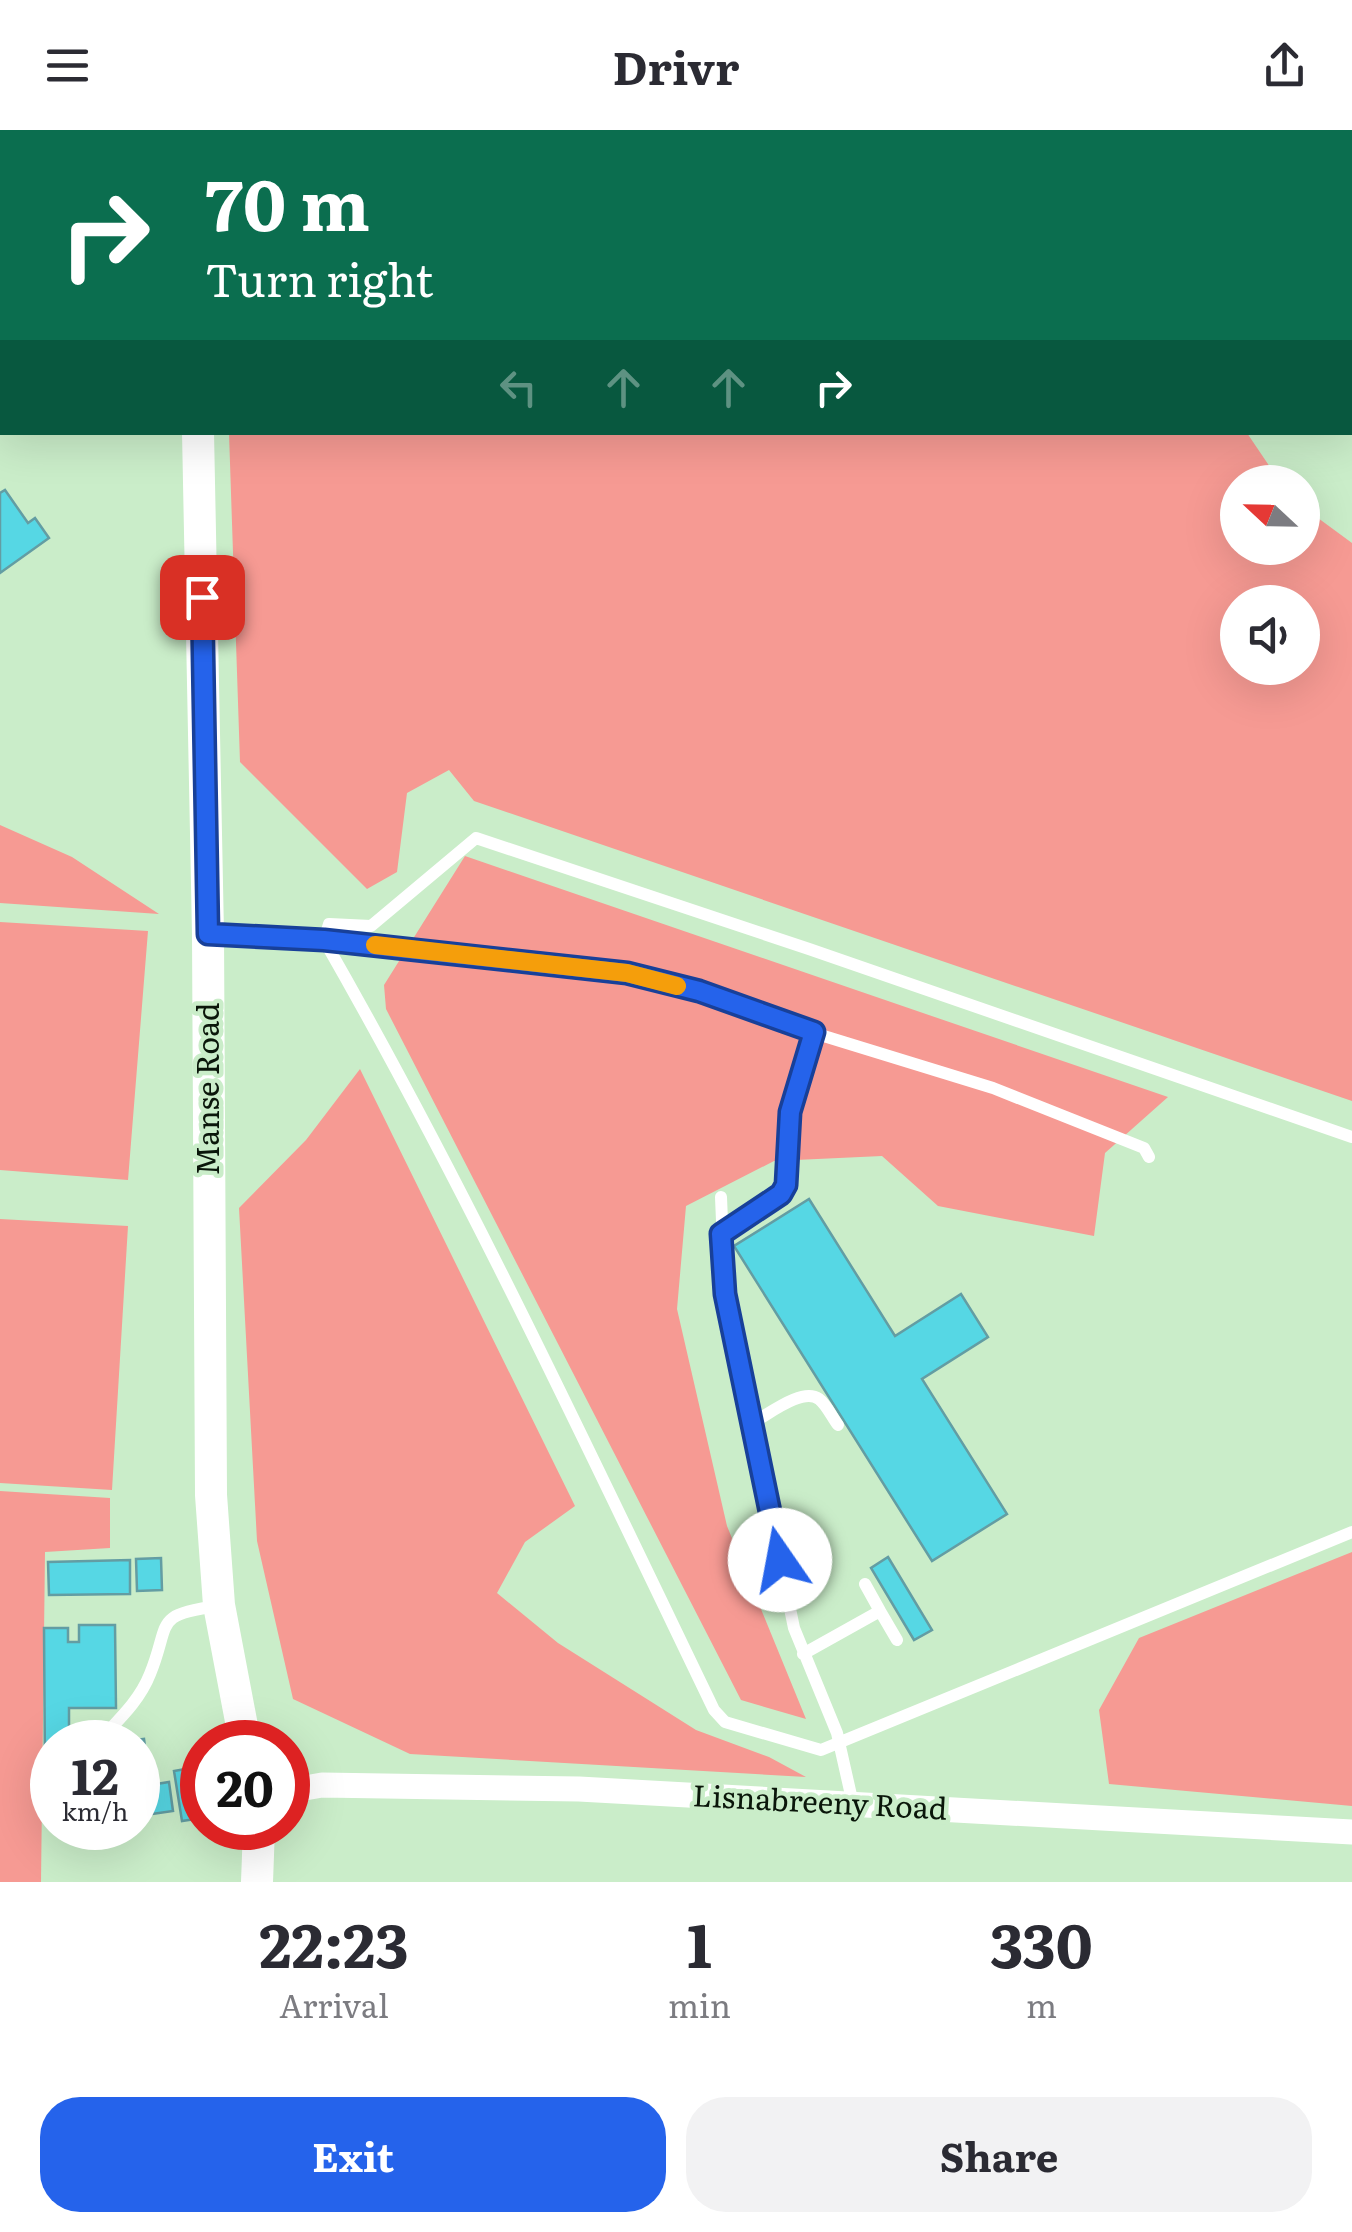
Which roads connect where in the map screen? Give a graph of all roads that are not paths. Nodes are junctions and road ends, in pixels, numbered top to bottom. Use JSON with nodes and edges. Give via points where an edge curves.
{"nodes":[{"id":1,"x":198,"y":435,"type":"edge"},
{"id":2,"x":208,"y":934,"type":"junction"},
{"id":3,"x":324,"y":940,"type":"junction"},
{"id":4,"x":814,"y":1032,"type":"junction"},
{"id":5,"x":1352,"y":1137,"type":"edge"},
{"id":6,"x":1149,"y":1157,"type":"dead end"},
{"id":7,"x":721,"y":1197,"type":"dead end"},
{"id":8,"x":721,"y":1234,"type":"junction"},
{"id":9,"x":752,"y":1423,"type":"junction"},
{"id":10,"x":838,"y":1425,"type":"dead end"},
{"id":11,"x":1352,"y":1532,"type":"edge"},
{"id":12,"x":865,"y":1584,"type":"dead end"},
{"id":13,"x":220,"y":1605,"type":"junction"},
{"id":14,"x":880,"y":1611,"type":"junction"},
{"id":15,"x":897,"y":1640,"type":"dead end"},
{"id":16,"x":803,"y":1654,"type":"junction"},
{"id":17,"x":119,"y":1720,"type":"edge"},
{"id":18,"x":241,"y":1720,"type":"edge"},
{"id":19,"x":839,"y":1742,"type":"junction"},
{"id":20,"x":310,"y":1787,"type":"edge"},
{"id":21,"x":853,"y":1804,"type":"junction"},
{"id":22,"x":1352,"y":1832,"type":"edge"},
{"id":23,"x":259,"y":1850,"type":"edge"},
{"id":24,"x":257,"y":1882,"type":"edge"}],
"edges":[{"from":1,"to":2,"type":"street","name":"Manse Road"},
{"from":2,"to":3,"type":"lane"},
{"from":2,"to":13,"type":"street","name":"Manse Road","via":[[211,1495]]},
{"from":3,"to":4,"type":"lane","via":[[627,973]]},
{"from":3,"to":5,"type":"lane","via":[[329,924],[371,926],[476,838]]},
{"from":3,"to":19,"type":"lane","via":[[567,1404],[714,1710],[725,1722],[822,1750]]},
{"from":4,"to":6,"type":"lane","via":[[994,1088],[1144,1148]]},
{"from":4,"to":8,"type":"lane","via":[[790,1112],[786,1185]]},
{"from":7,"to":8,"type":"lane"},
{"from":8,"to":9,"type":"lane","via":[[725,1294]]},
{"from":9,"to":10,"type":"lane","via":[[810,1396]]},
{"from":9,"to":16,"type":"lane"},
{"from":11,"to":19,"type":"lane"},
{"from":12,"to":14,"type":"lane"},
{"from":13,"to":17,"type":"lane","via":[[175,1614],[164,1626],[150,1674]]},
{"from":13,"to":18,"type":"street","name":"Manse Road"},
{"from":14,"to":15,"type":"lane"},
{"from":14,"to":16,"type":"lane"},
{"from":16,"to":19,"type":"lane"},
{"from":19,"to":21,"type":"lane"},
{"from":20,"to":21,"type":"street","name":"Lisnabreeny Road","via":[[579,1790]]},
{"from":21,"to":22,"type":"street","name":"Lisnabreeny Road"},
{"from":23,"to":24,"type":"street"}]}
